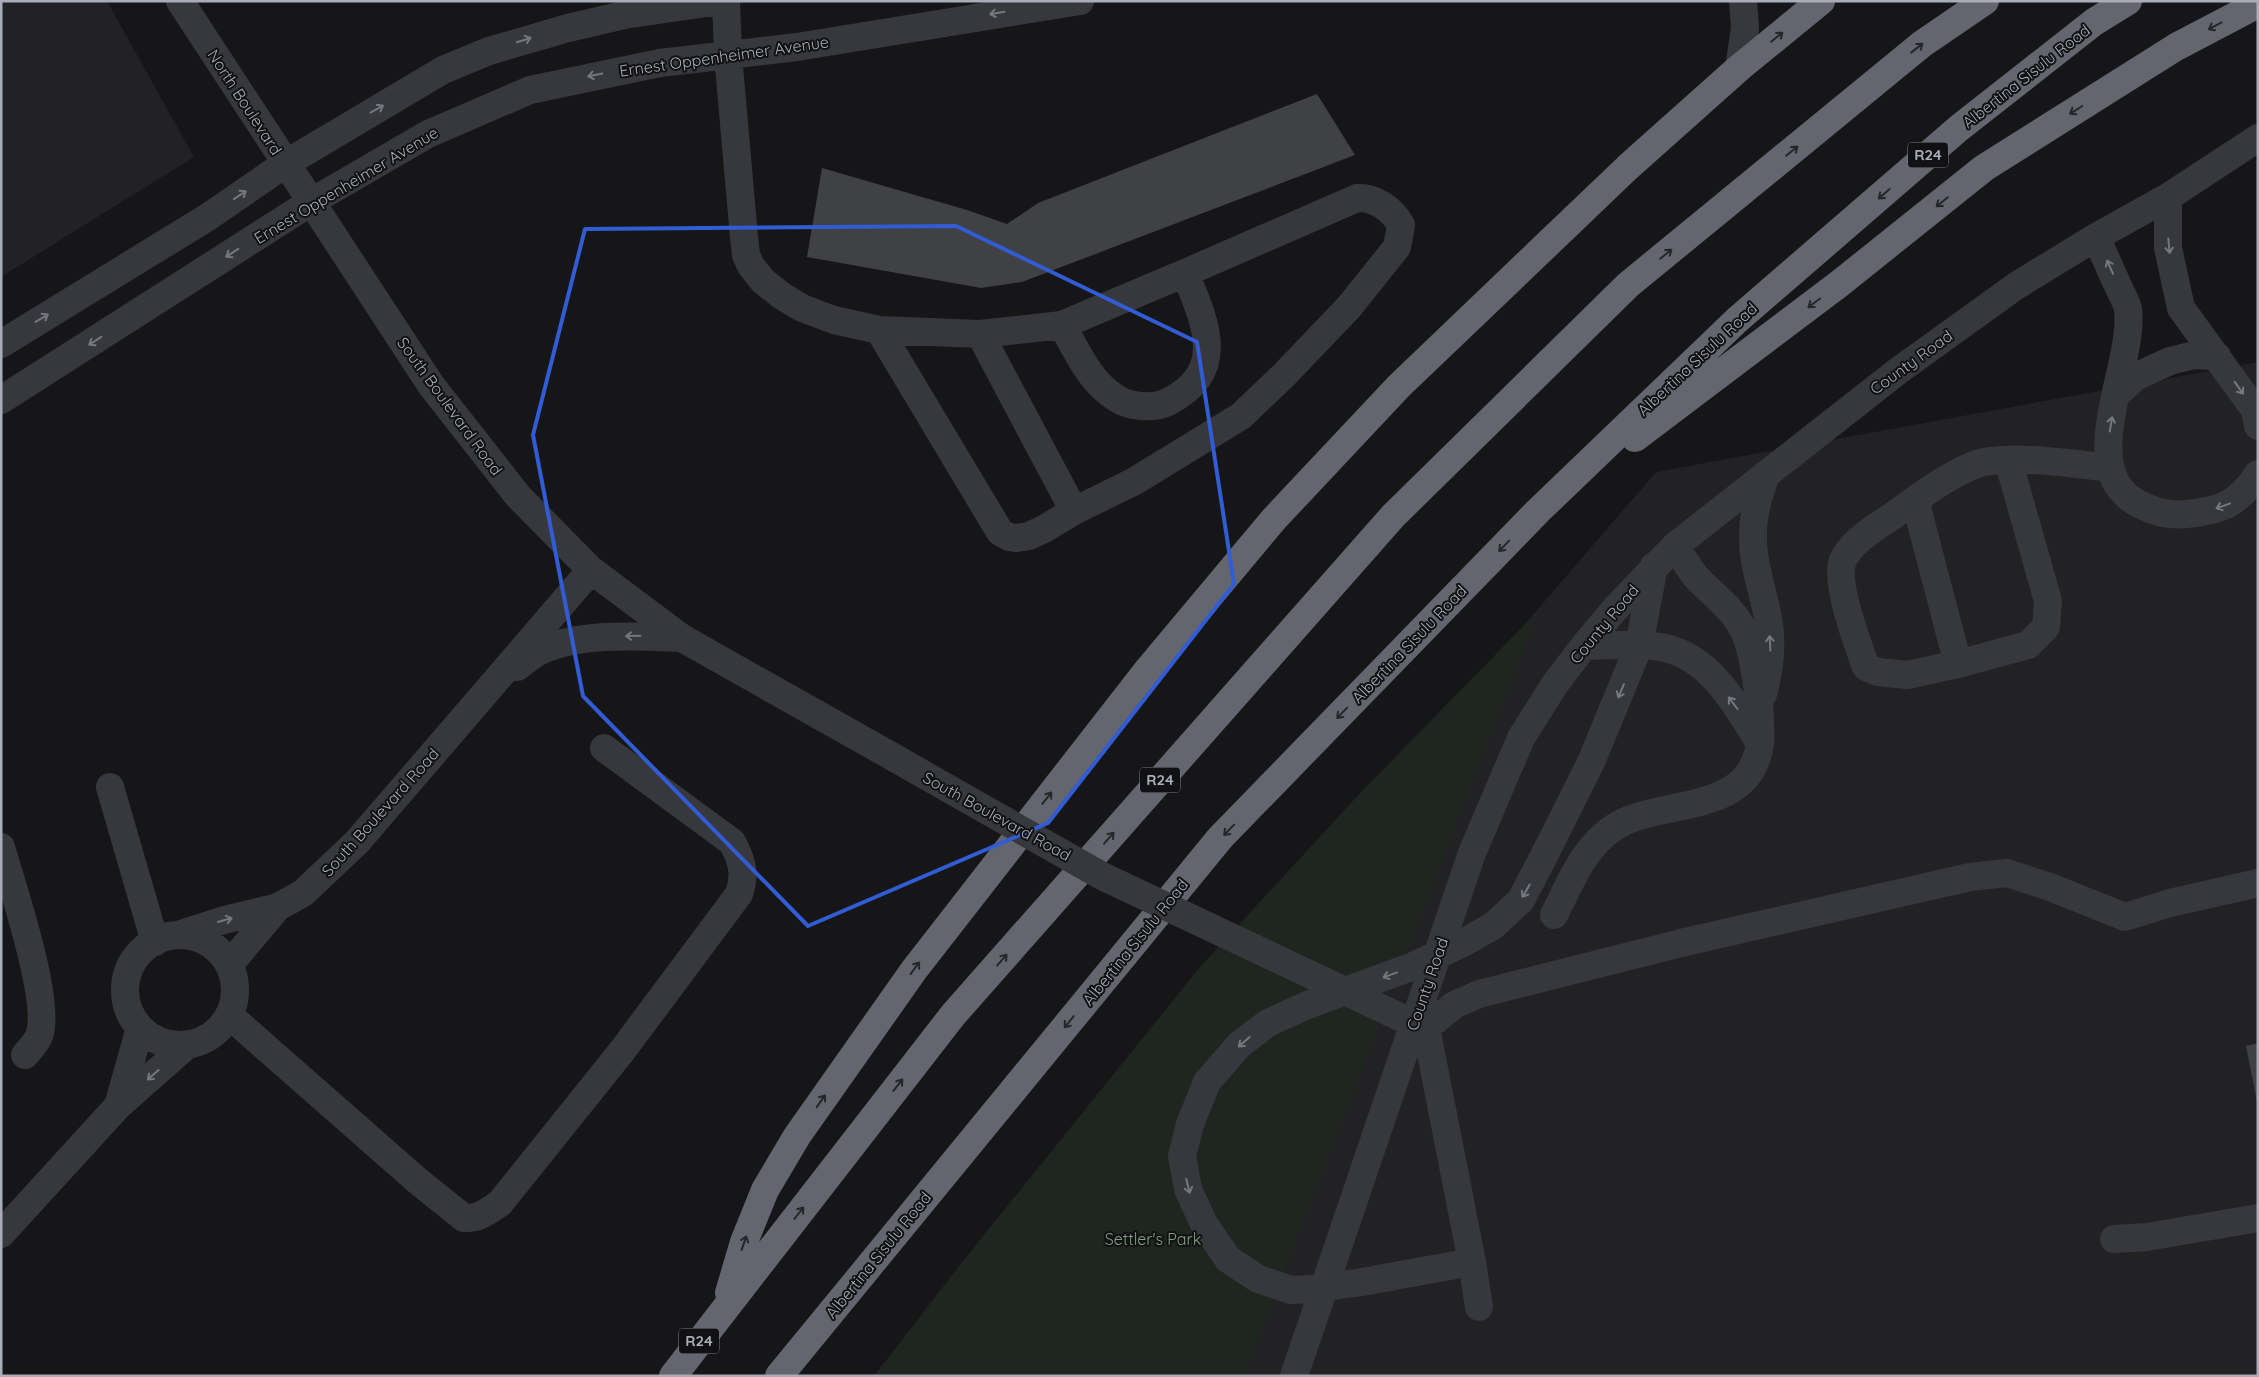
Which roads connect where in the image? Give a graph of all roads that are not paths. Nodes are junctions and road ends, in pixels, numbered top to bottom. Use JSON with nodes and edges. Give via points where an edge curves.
{"nodes":[{"id":1,"x":180,"y":1,"type":"edge"},
{"id":2,"x":720,"y":1,"type":"edge"},
{"id":3,"x":726,"y":1,"type":"edge"},
{"id":4,"x":1080,"y":1,"type":"edge"},
{"id":5,"x":1743,"y":1,"type":"edge"},
{"id":6,"x":1822,"y":1,"type":"edge"},
{"id":7,"x":1985,"y":1,"type":"edge"},
{"id":8,"x":2128,"y":1,"type":"edge"},
{"id":9,"x":2258,"y":4,"type":"edge"},
{"id":10,"x":728,"y":55,"type":"junction"},
{"id":11,"x":1739,"y":68,"type":"junction"},
{"id":12,"x":2258,"y":138,"type":"edge"},
{"id":13,"x":285,"y":164,"type":"junction"},
{"id":14,"x":2168,"y":197,"type":"junction"},
{"id":15,"x":312,"y":202,"type":"junction"},
{"id":16,"x":2096,"y":236,"type":"junction"},
{"id":17,"x":1185,"y":273,"type":"junction"},
{"id":18,"x":1062,"y":324,"type":"junction"},
{"id":19,"x":879,"y":330,"type":"junction"},
{"id":20,"x":980,"y":334,"type":"junction"},
{"id":21,"x":1,"y":344,"type":"edge"},
{"id":22,"x":2217,"y":356,"type":"junction"},
{"id":23,"x":2116,"y":395,"type":"junction"},
{"id":24,"x":1,"y":400,"type":"edge"},
{"id":25,"x":2258,"y":426,"type":"edge"},
{"id":26,"x":2008,"y":460,"type":"junction"},
{"id":27,"x":2110,"y":468,"type":"junction"},
{"id":28,"x":1766,"y":474,"type":"junction"},
{"id":29,"x":2258,"y":474,"type":"edge"},
{"id":30,"x":1915,"y":500,"type":"junction"},
{"id":31,"x":1074,"y":511,"type":"junction"},
{"id":32,"x":1538,"y":511,"type":"junction"},
{"id":33,"x":1675,"y":546,"type":"junction"},
{"id":34,"x":1654,"y":566,"type":"junction"},
{"id":35,"x":591,"y":570,"type":"junction"},
{"id":36,"x":682,"y":638,"type":"junction"},
{"id":37,"x":1584,"y":646,"type":"junction"},
{"id":38,"x":1639,"y":646,"type":"junction"},
{"id":39,"x":1958,"y":664,"type":"junction"},
{"id":40,"x":491,"y":687,"type":"junction"},
{"id":41,"x":1760,"y":707,"type":"junction"},
{"id":42,"x":1760,"y":744,"type":"junction"},
{"id":43,"x":604,"y":748,"type":"dead end"},
{"id":44,"x":110,"y":787,"type":"dead end"},
{"id":45,"x":1,"y":847,"type":"edge"},
{"id":46,"x":2258,"y":883,"type":"edge"},
{"id":47,"x":278,"y":907,"type":"junction"},
{"id":48,"x":1554,"y":915,"type":"dead end"},
{"id":49,"x":167,"y":938,"type":"junction"},
{"id":50,"x":229,"y":965,"type":"junction"},
{"id":51,"x":230,"y":1016,"type":"junction"},
{"id":52,"x":140,"y":1028,"type":"junction"},
{"id":53,"x":1424,"y":1028,"type":"junction"},
{"id":54,"x":188,"y":1044,"type":"junction"},
{"id":55,"x":25,"y":1054,"type":"dead end"},
{"id":56,"x":118,"y":1106,"type":"junction"},
{"id":57,"x":2258,"y":1218,"type":"edge"},
{"id":58,"x":1,"y":1234,"type":"edge"},
{"id":59,"x":2114,"y":1239,"type":"dead end"},
{"id":60,"x":1472,"y":1262,"type":"junction"},
{"id":61,"x":726,"y":1307,"type":"junction"},
{"id":62,"x":1479,"y":1307,"type":"dead end"},
{"id":63,"x":673,"y":1376,"type":"edge"},
{"id":64,"x":779,"y":1376,"type":"edge"},
{"id":65,"x":1294,"y":1376,"type":"edge"}],
"edges":[{"from":1,"to":13,"type":"street","name":"North Boulevard"},
{"from":13,"to":2,"type":"street","one_way":true,"via":[[443,70],[490,51],[624,15]]},
{"from":3,"to":10,"type":"street"},
{"from":4,"to":10,"type":"street","name":"Ernest Oppenheimer Avenue","one_way":true,"via":[[797,47]]},
{"from":5,"to":11,"type":"street","via":[[1745,28]]},
{"from":11,"to":6,"type":"highway","one_way":true},
{"from":61,"to":7,"type":"highway","number":"R24","one_way":true,"via":[[953,1015],[1393,516],[1628,285],[1922,44]]},
{"from":8,"to":32,"type":"highway","name":"Albertina Sisulu Road","number":"R24","one_way":true,"via":[[2094,22],[1960,128],[1737,320]]},
{"from":9,"to":32,"type":"highway","one_way":true,"via":[[2176,47],[1984,168],[1840,284]]},
{"from":10,"to":15,"type":"street","name":"Ernest Oppenheimer Avenue","one_way":true,"via":[[660,63],[530,90],[428,134]]},
{"from":10,"to":19,"type":"street","via":[[746,255],[752,266],[763,282],[802,308],[834,320]]},
{"from":61,"to":11,"type":"highway","one_way":true,"via":[[744,1242],[765,1190],[797,1136],[914,970],[1146,672],[1274,519],[1399,386],[1628,167]]},
{"from":12,"to":14,"type":"street","name":"County Road"},
{"from":13,"to":15,"type":"street","name":"North Boulevard"},
{"from":21,"to":13,"type":"street","one_way":true,"via":[[208,216]]},
{"from":14,"to":16,"type":"street","name":"County Road"},
{"from":14,"to":22,"type":"street","one_way":true,"via":[[2168,248],[2181,308]]},
{"from":15,"to":24,"type":"street","name":"Ernest Oppenheimer Avenue","one_way":true},
{"from":15,"to":35,"type":"street","name":"South Boulevard Road","via":[[431,385],[518,496]]},
{"from":23,"to":16,"type":"street","one_way":true,"via":[[2126,346],[2128,308]]},
{"from":16,"to":28,"type":"street","name":"County Road","via":[[2016,286],[1898,371]]},
{"from":17,"to":18,"type":"street"},
{"from":17,"to":18,"type":"street","via":[[1204,326],[1205,363],[1192,386],[1163,404],[1129,404],[1116,398],[1096,381]]},
{"from":17,"to":31,"type":"street","via":[[1357,198],[1379,202],[1400,225],[1397,247],[1349,307],[1241,416],[1135,481]]},
{"from":18,"to":20,"type":"street"},
{"from":19,"to":20,"type":"street"},
{"from":19,"to":31,"type":"street","via":[[1000,532],[1009,538],[1029,536]]},
{"from":20,"to":31,"type":"street"},
{"from":22,"to":23,"type":"street","via":[[2194,354],[2170,361],[2135,377]]},
{"from":22,"to":25,"type":"street","one_way":true,"via":[[2255,410]]},
{"from":27,"to":23,"type":"street","one_way":true,"via":[[2108,441]]},
{"from":26,"to":27,"type":"street","via":[[2055,461]]},
{"from":26,"to":30,"type":"street","via":[[1976,464]]},
{"from":26,"to":39,"type":"street","via":[[2048,601],[2046,627],[2028,645]]},
{"from":29,"to":27,"type":"street","one_way":true,"via":[[2247,491],[2229,505],[2173,516],[2152,511],[2126,498]]},
{"from":28,"to":33,"type":"street","name":"County Road"},
{"from":41,"to":28,"type":"street","one_way":true,"via":[[1771,666],[1771,644],[1753,536],[1754,510]]},
{"from":30,"to":39,"type":"street"},
{"from":30,"to":39,"type":"street","via":[[1860,539],[1843,561],[1849,619],[1866,667],[1878,672],[1906,675]]},
{"from":32,"to":64,"type":"highway","name":"Albertina Sisulu Road","number":"R24","one_way":true,"via":[[1220,838]]},
{"from":33,"to":34,"type":"street","name":"County Road"},
{"from":33,"to":41,"type":"street","via":[[1689,568],[1730,608],[1743,629]]},
{"from":34,"to":37,"type":"street","name":"County Road"},
{"from":34,"to":38,"type":"street"},
{"from":35,"to":36,"type":"street","name":"South Boulevard Road"},
{"from":35,"to":40,"type":"street","name":"South Boulevard Road"},
{"from":36,"to":40,"type":"street","one_way":true,"via":[[599,637],[573,641],[536,653]]},
{"from":36,"to":53,"type":"street","name":"South Boulevard Road","bridge":true,"via":[[1102,876]]},
{"from":37,"to":38,"type":"street"},
{"from":37,"to":65,"type":"street","name":"County Road","via":[[1520,738],[1472,853]]},
{"from":42,"to":38,"type":"street","one_way":true,"via":[[1742,715],[1700,664],[1684,654],[1664,648]]},
{"from":38,"to":60,"type":"street","one_way":true,"bridge":true,"via":[[1591,762],[1520,900],[1493,926],[1461,944],[1268,1023],[1239,1045],[1207,1082],[1190,1124],[1182,1156],[1188,1189],[1204,1224],[1228,1259],[1258,1279],[1291,1290],[1313,1289]]},
{"from":40,"to":47,"type":"street","name":"South Boulevard Road","via":[[356,842],[303,893]]},
{"from":41,"to":42,"type":"street"},
{"from":42,"to":48,"type":"street","via":[[1747,775],[1731,791],[1716,798],[1641,815],[1602,838],[1581,860]]},
{"from":43,"to":51,"type":"street","via":[[732,842],[742,866],[743,883],[739,894],[622,1051],[500,1202],[488,1211],[472,1219],[464,1218]]},
{"from":44,"to":49,"type":"street"},
{"from":45,"to":55,"type":"street","via":[[43,1012],[39,1036]]},
{"from":46,"to":53,"type":"street","via":[[2125,917],[2050,886],[2007,873],[1970,877],[1681,943],[1479,994],[1454,1005]]},
{"from":49,"to":47,"type":"street","name":"South Boulevard Road","one_way":true},
{"from":47,"to":50,"type":"street","name":"South Boulevard Road"},
{"from":49,"to":50,"type":"street","via":[[205,941],[219,951]]},
{"from":49,"to":52,"type":"street","via":[[142,952],[126,981],[126,998]]},
{"from":50,"to":51,"type":"street","via":[[235,982]]},
{"from":51,"to":54,"type":"street","via":[[219,1030],[204,1040]]},
{"from":52,"to":54,"type":"street","via":[[170,1044]]},
{"from":52,"to":56,"type":"street"},
{"from":53,"to":60,"type":"street"},
{"from":54,"to":56,"type":"street","one_way":true},
{"from":56,"to":58,"type":"street"},
{"from":57,"to":59,"type":"street","via":[[2147,1238]]},
{"from":60,"to":62,"type":"street"},
{"from":61,"to":63,"type":"highway","number":"R24"}]}
